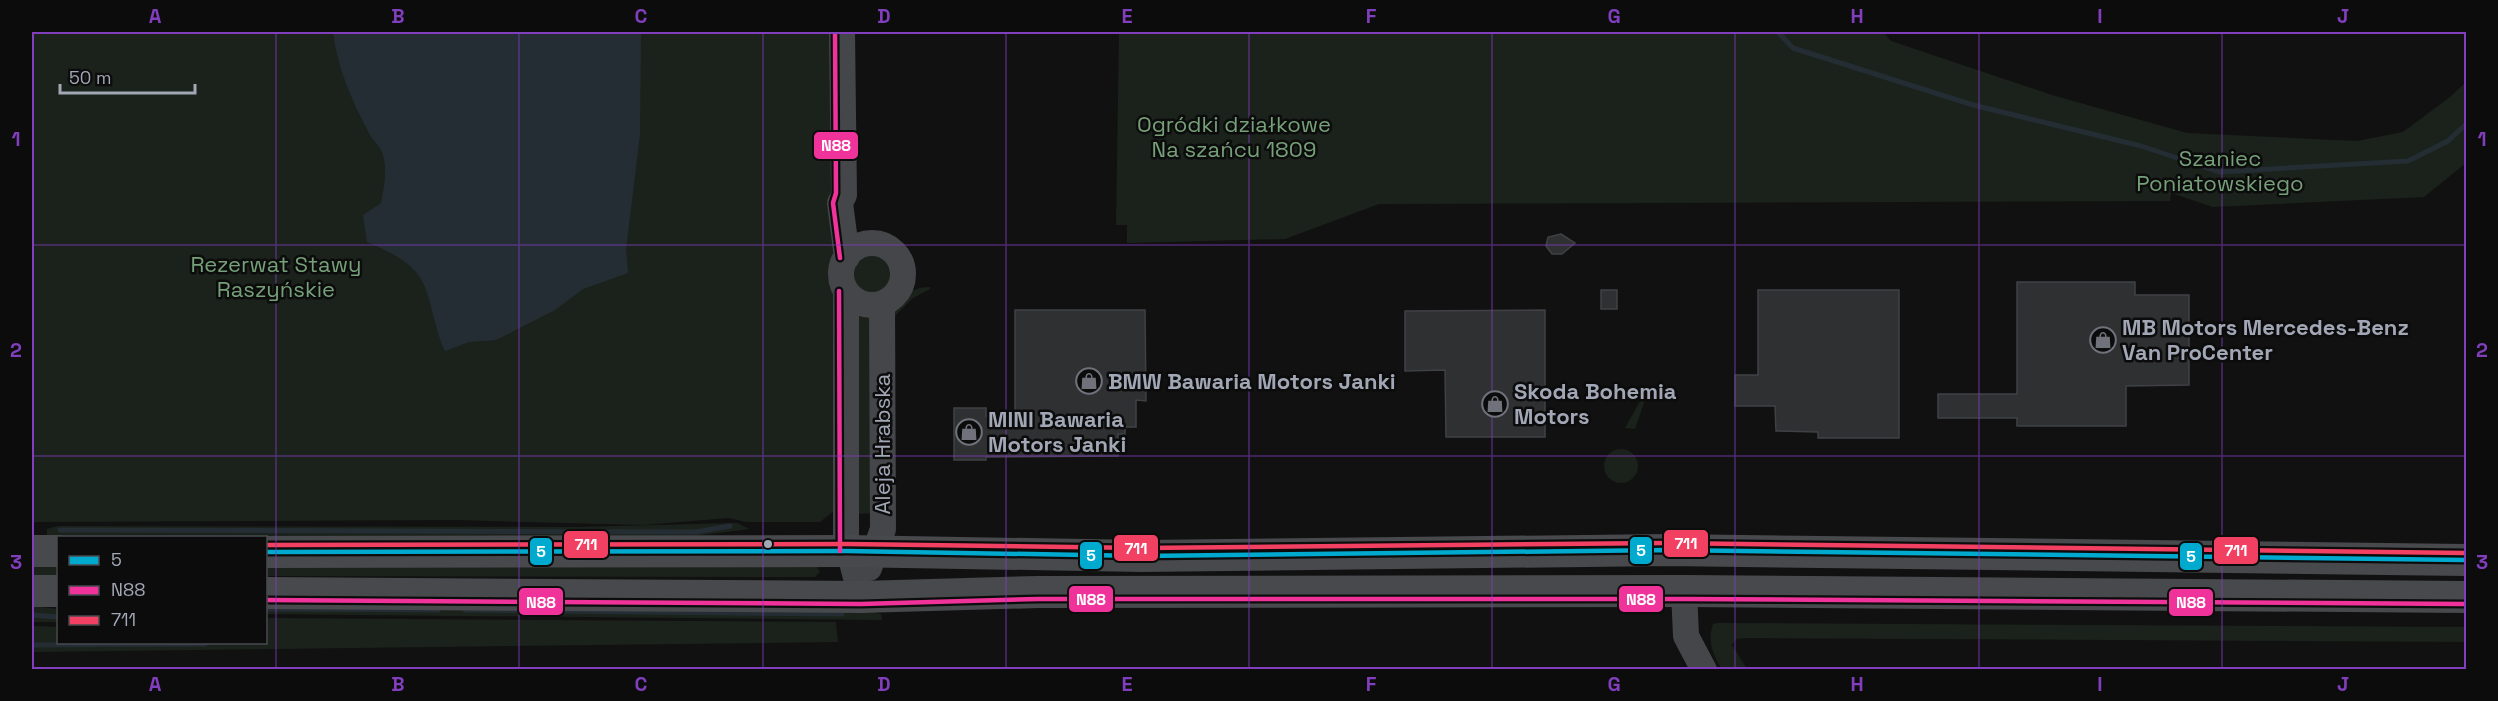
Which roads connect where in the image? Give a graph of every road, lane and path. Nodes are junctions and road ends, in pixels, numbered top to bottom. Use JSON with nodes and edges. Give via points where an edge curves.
{"nodes":[{"id":1,"x":842,"y":32,"type":"edge"},
{"id":2,"x":844,"y":195,"type":"junction"},
{"id":3,"x":875,"y":243,"type":"junction"},
{"id":4,"x":847,"y":257,"type":"junction"},
{"id":5,"x":846,"y":291,"type":"junction"},
{"id":6,"x":882,"y":304,"type":"junction"},
{"id":7,"x":32,"y":551,"type":"edge"},
{"id":8,"x":57,"y":551,"type":"edge"},
{"id":9,"x":861,"y":551,"type":"junction"},
{"id":10,"x":267,"y":552,"type":"edge"},
{"id":11,"x":929,"y":553,"type":"junction"},
{"id":12,"x":2466,"y":560,"type":"edge"},
{"id":13,"x":32,"y":591,"type":"edge"},
{"id":14,"x":57,"y":591,"type":"edge"},
{"id":15,"x":1684,"y":591,"type":"junction"},
{"id":16,"x":267,"y":592,"type":"edge"},
{"id":17,"x":899,"y":596,"type":"junction"},
{"id":18,"x":861,"y":597,"type":"junction"},
{"id":19,"x":2466,"y":597,"type":"edge"},
{"id":20,"x":1704,"y":669,"type":"edge"}],
"edges":[{"from":1,"to":2,"type":"street"},
{"from":2,"to":3,"type":"street","via":[[858,224]]},
{"from":2,"to":4,"type":"street","via":[[841,211]]},
{"from":3,"to":4,"type":"street","via":[[859,246]]},
{"from":3,"to":6,"type":"street","via":[[894,253],[903,274],[899,290]]},
{"from":4,"to":5,"type":"street","via":[[841,272]]},
{"from":5,"to":6,"type":"street","via":[[864,304]]},
{"from":5,"to":9,"type":"street","name":"Aleja Hrabska"},
{"from":6,"to":9,"type":"street","name":"Aleja Hrabska","via":[[883,529]]},
{"from":7,"to":8,"type":"main road"},
{"from":9,"to":10,"type":"main road"},
{"from":9,"to":11,"type":"main road"},
{"from":9,"to":18,"type":"street","name":"Aleja Hrabska"},
{"from":11,"to":12,"type":"main road","via":[[1142,556],[1667,550]]},
{"from":11,"to":17,"type":"main road","via":[[900,570]]},
{"from":13,"to":14,"type":"main road"},
{"from":15,"to":17,"type":"main road","via":[[1038,592]]},
{"from":15,"to":19,"type":"main road"},
{"from":15,"to":20,"type":"street","via":[[1686,636]]},
{"from":16,"to":18,"type":"main road"},
{"from":17,"to":18,"type":"main road"}]}
